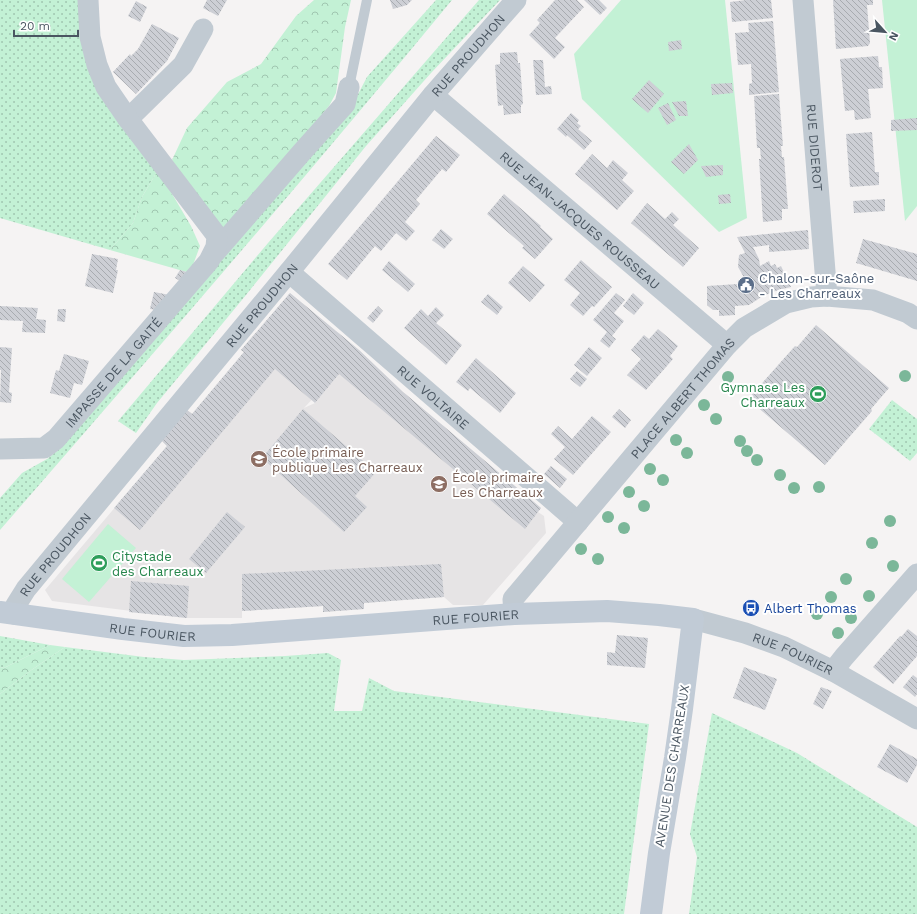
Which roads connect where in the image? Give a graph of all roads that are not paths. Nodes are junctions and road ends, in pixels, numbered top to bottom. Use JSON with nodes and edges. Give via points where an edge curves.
{"nodes":[{"id":1,"x":88,"y":0,"type":"edge"},
{"id":2,"x":367,"y":0,"type":"edge"},
{"id":3,"x":516,"y":0,"type":"edge"},
{"id":4,"x":803,"y":0,"type":"edge"},
{"id":5,"x":203,"y":29,"type":"dead end"},
{"id":6,"x":349,"y":87,"type":"joint"},
{"id":7,"x":433,"y":95,"type":"junction"},
{"id":8,"x":128,"y":119,"type":"junction"},
{"id":9,"x":209,"y":261,"type":"junction"},
{"id":10,"x":288,"y":272,"type":"junction"},
{"id":11,"x":827,"y":296,"type":"junction"},
{"id":12,"x":917,"y":319,"type":"edge"},
{"id":13,"x":727,"y":345,"type":"junction"},
{"id":14,"x":0,"y":449,"type":"edge"},
{"id":15,"x":578,"y":522,"type":"junction"},
{"id":16,"x":917,"y":574,"type":"edge"},
{"id":17,"x":7,"y":613,"type":"edge"},
{"id":18,"x":514,"y":614,"type":"junction"},
{"id":19,"x":693,"y":618,"type":"junction"},
{"id":20,"x":833,"y":671,"type":"junction"},
{"id":21,"x":917,"y":719,"type":"edge"},
{"id":22,"x":651,"y":914,"type":"edge"}],
"edges":[{"from":1,"to":8,"type":"street","name":"IMPASSE DE LA GAITÉ","via":[[90,37],[97,65],[106,87]]},
{"from":2,"to":6,"type":"lane"},
{"from":3,"to":7,"type":"street","name":"RUE PROUDHON"},
{"from":4,"to":11,"type":"street","name":"RUE DIDEROT"},
{"from":5,"to":8,"type":"street","via":[[183,64]]},
{"from":6,"to":9,"type":"street","name":"IMPASSE DE LA GAITÉ","via":[[345,104]]},
{"from":7,"to":10,"type":"street","name":"RUE PROUDHON"},
{"from":7,"to":13,"type":"street","name":"RUE JEAN-JACQUES ROUSSEAU"},
{"from":8,"to":9,"type":"street","name":"IMPASSE DE LA GAITÉ","via":[[217,236],[216,247]]},
{"from":9,"to":14,"type":"street","name":"IMPASSE DE LA GAITÉ","via":[[56,439],[44,448]]},
{"from":10,"to":15,"type":"street","name":"RUE VOLTAIRE"},
{"from":10,"to":17,"type":"street","name":"RUE PROUDHON"},
{"from":11,"to":12,"type":"street","name":"PLACE ALBERT THOMAS","via":[[873,300]]},
{"from":11,"to":13,"type":"street","name":"PLACE ALBERT THOMAS","via":[[786,303],[744,328]]},
{"from":13,"to":15,"type":"street","name":"PLACE ALBERT THOMAS"},
{"from":15,"to":18,"type":"street","name":"PLACE ALBERT THOMAS","via":[[513,599]]},
{"from":16,"to":20,"type":"street"},
{"from":17,"to":18,"type":"main road","name":"RUE FOURIER","via":[[184,636],[232,635]]},
{"from":18,"to":19,"type":"main road","name":"RUE FOURIER","via":[[607,611]]},
{"from":19,"to":20,"type":"street","name":"RUE FOURIER","via":[[784,647]]},
{"from":19,"to":22,"type":"main road","name":"AVENUE DES CHARREAUX"},
{"from":20,"to":21,"type":"street","name":"RUE FOURIER"}]}
